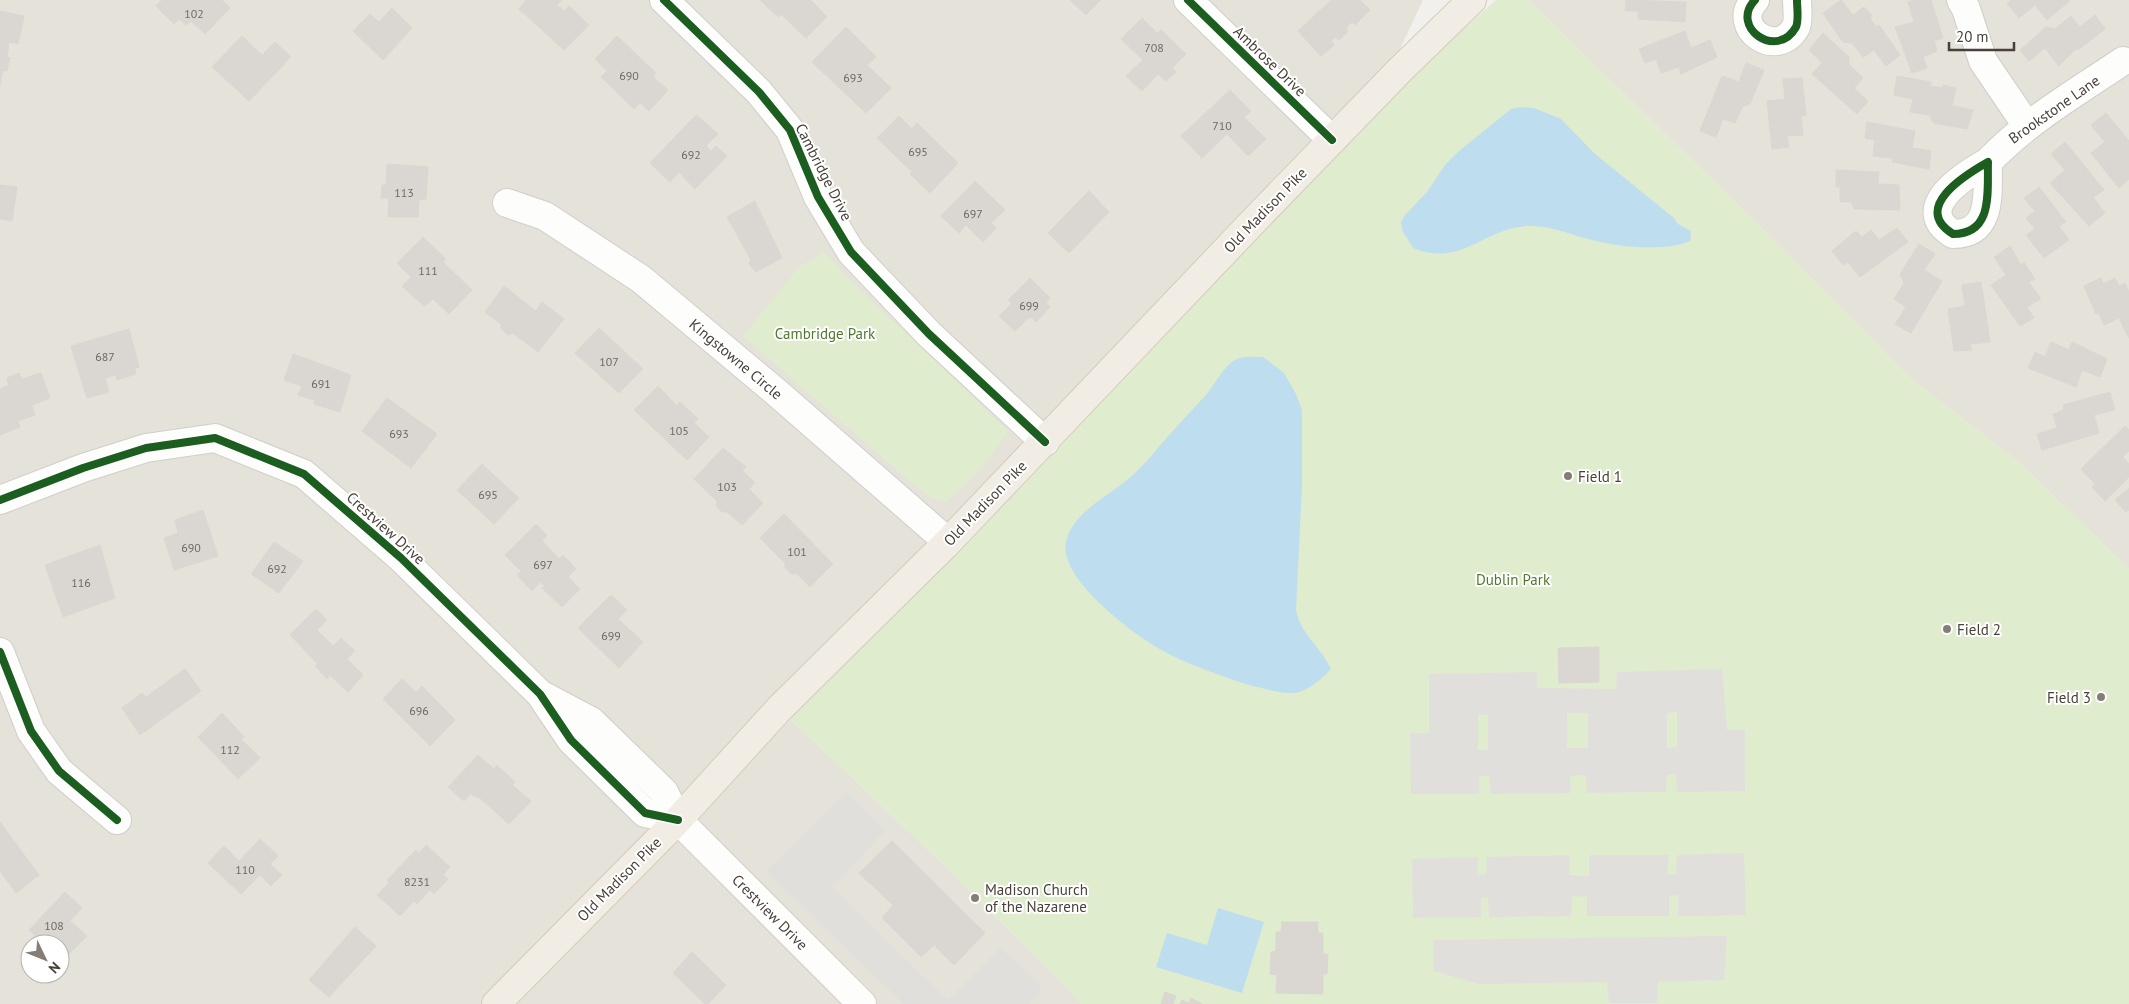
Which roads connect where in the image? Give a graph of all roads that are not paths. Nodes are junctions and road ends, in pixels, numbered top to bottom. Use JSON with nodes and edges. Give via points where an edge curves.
{"nodes":[{"id":1,"x":664,"y":0,"type":"edge"},
{"id":2,"x":1188,"y":0,"type":"edge"},
{"id":3,"x":1472,"y":0,"type":"edge"},
{"id":4,"x":1755,"y":0,"type":"edge"},
{"id":5,"x":1797,"y":0,"type":"edge"},
{"id":6,"x":1961,"y":0,"type":"edge"},
{"id":7,"x":2127,"y":57,"type":"edge"},
{"id":8,"x":2027,"y":126,"type":"junction"},
{"id":9,"x":1332,"y":140,"type":"junction"},
{"id":10,"x":1988,"y":162,"type":"dead end"},
{"id":11,"x":507,"y":203,"type":"dead end"},
{"id":12,"x":1045,"y":442,"type":"junction"},
{"id":13,"x":0,"y":500,"type":"edge"},
{"id":14,"x":948,"y":542,"type":"junction"},
{"id":15,"x":0,"y":652,"type":"edge"},
{"id":16,"x":117,"y":820,"type":"dead end"},
{"id":17,"x":678,"y":820,"type":"junction"},
{"id":18,"x":496,"y":1004,"type":"edge"},
{"id":19,"x":862,"y":1004,"type":"edge"}],
"edges":[{"from":1,"to":12,"type":"street","name":"Cambridge Drive","via":[[759,92],[790,130],[818,197],[851,252],[929,334]]},
{"from":2,"to":9,"type":"street","name":"Ambrose Drive"},
{"from":3,"to":9,"type":"main road","name":"Old Madison Pike"},
{"from":4,"to":5,"type":"street","via":[[1748,15],[1750,28],[1759,38],[1775,42],[1789,35],[1796,26]]},
{"from":6,"to":8,"type":"street","via":[[1983,61]]},
{"from":7,"to":8,"type":"street","name":"Brookstone Lane"},
{"from":8,"to":10,"type":"street","name":"Brookstone Lane"},
{"from":9,"to":12,"type":"main road","name":"Old Madison Pike"},
{"from":11,"to":14,"type":"street","name":"Kingstowne Circle","via":[[545,216],[640,279]]},
{"from":12,"to":14,"type":"main road","name":"Old Madison Pike"},
{"from":13,"to":17,"type":"street","name":"Crestview Drive","via":[[146,448],[215,438],[304,474],[401,558],[540,694],[591,721],[664,792]]},
{"from":14,"to":17,"type":"main road","name":"Old Madison Pike","via":[[779,709]]},
{"from":15,"to":16,"type":"street","via":[[31,731],[59,771]]},
{"from":17,"to":18,"type":"main road","name":"Old Madison Pike"},
{"from":17,"to":19,"type":"street","name":"Crestview Drive"}]}
